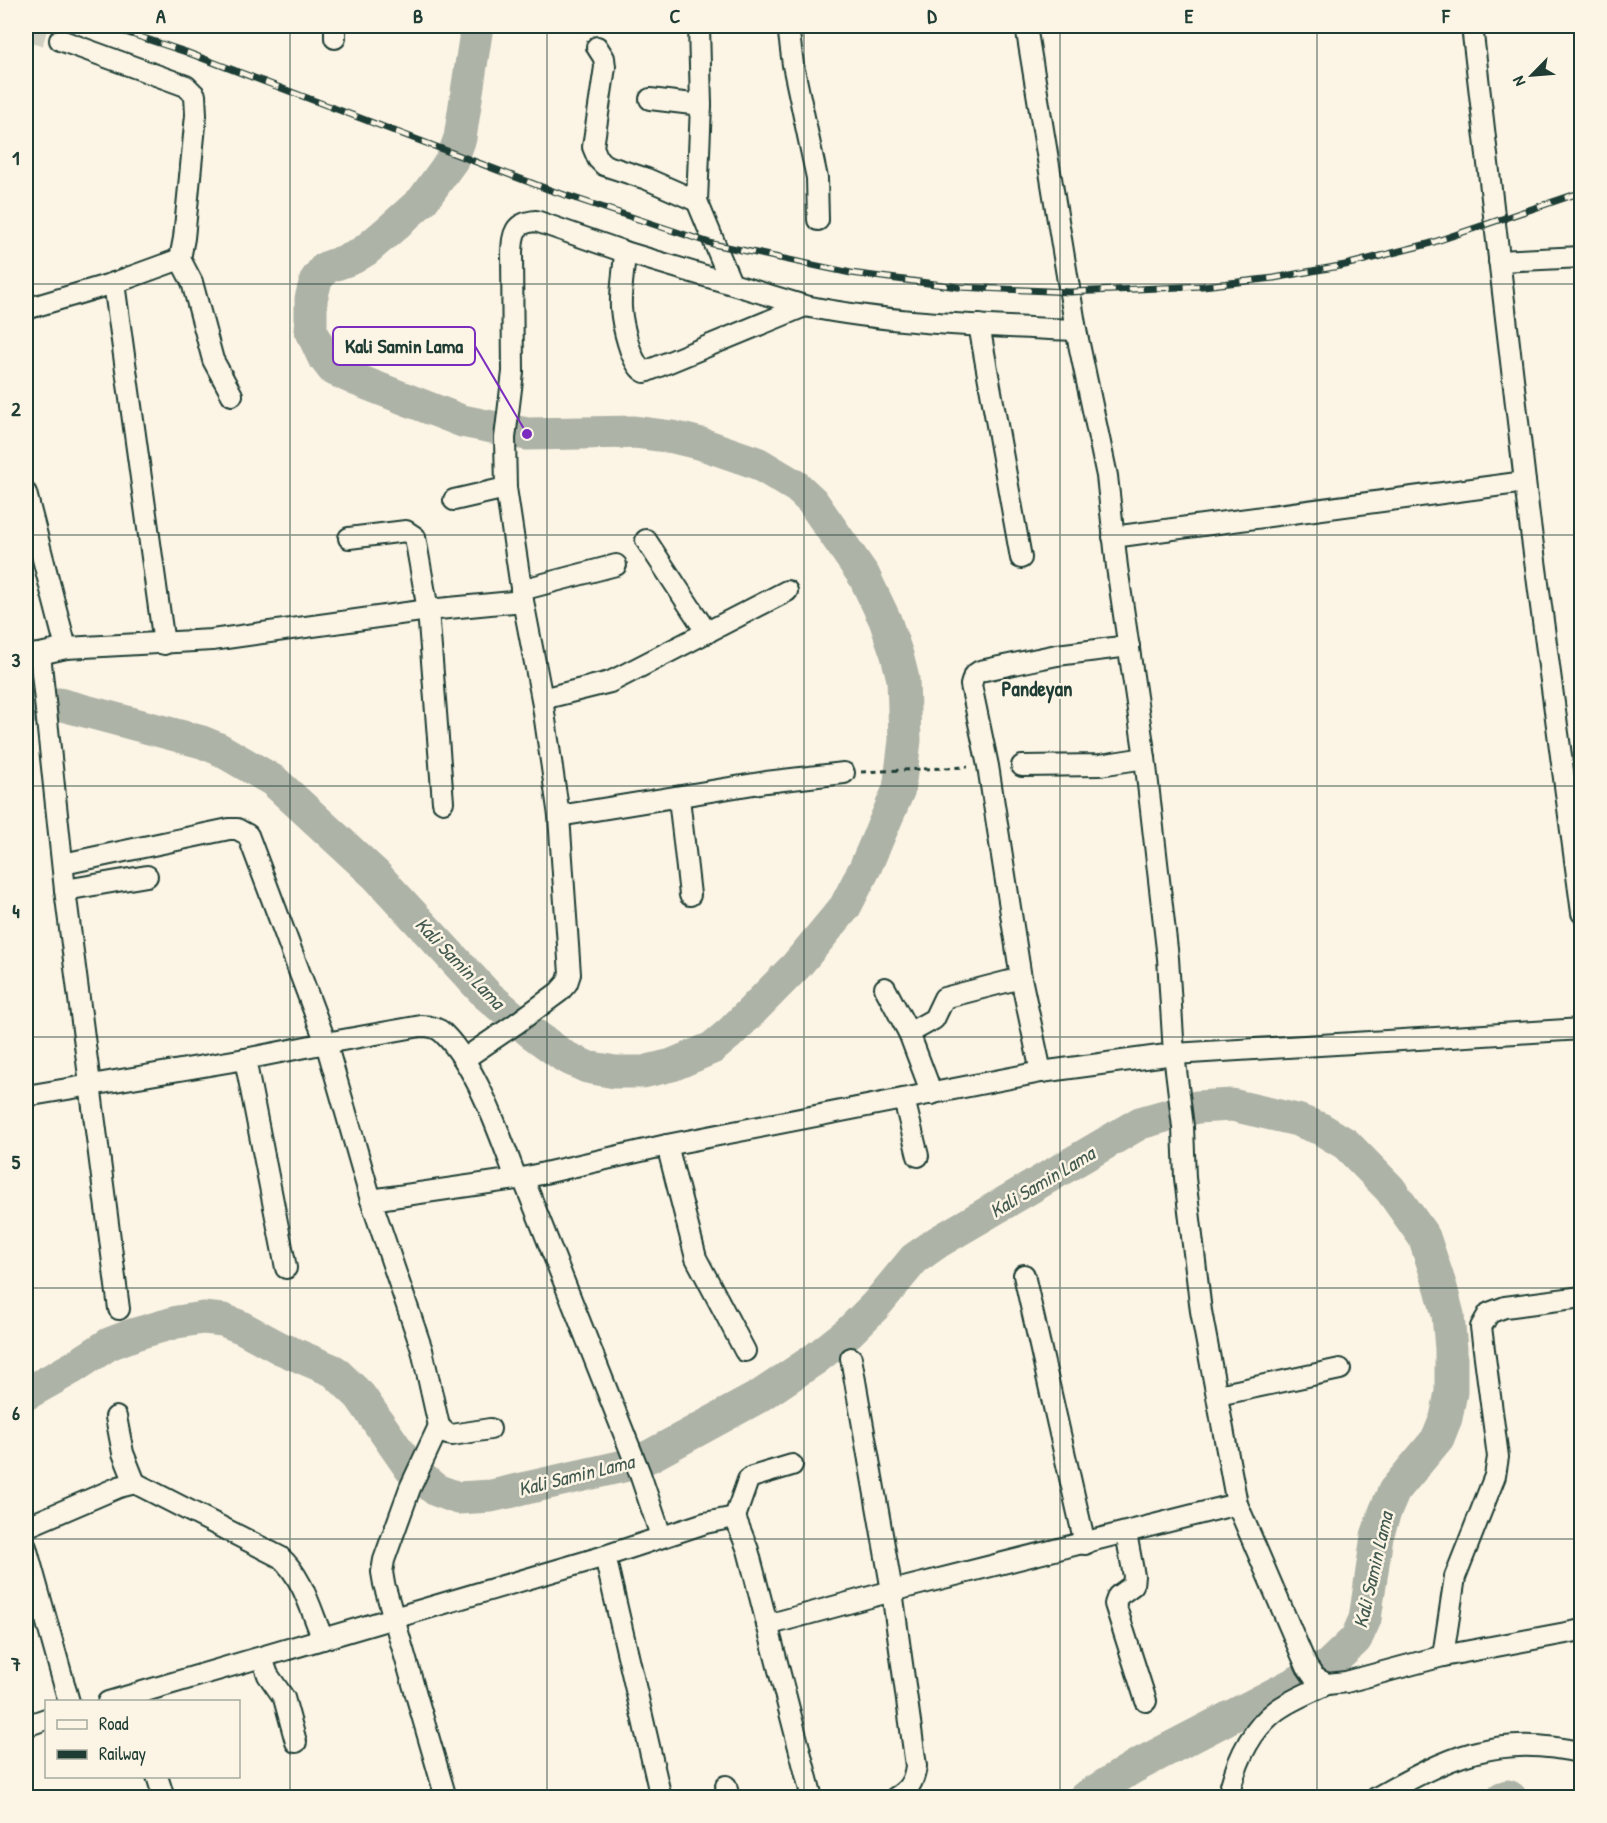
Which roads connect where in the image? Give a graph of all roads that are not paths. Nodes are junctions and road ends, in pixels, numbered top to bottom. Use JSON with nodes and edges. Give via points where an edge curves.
{"nodes":[{"id":1,"x":699,"y":26,"type":"edge"},
{"id":2,"x":788,"y":26,"type":"edge"},
{"id":3,"x":1026,"y":26,"type":"edge"},
{"id":4,"x":1472,"y":26,"type":"edge"},
{"id":5,"x":60,"y":40,"type":"tunnel mouth"},
{"id":6,"x":597,"y":47,"type":"dead end"},
{"id":7,"x":650,"y":99,"type":"dead end"},
{"id":8,"x":701,"y":105,"type":"junction"},
{"id":9,"x":697,"y":201,"type":"junction"},
{"id":10,"x":818,"y":220,"type":"dead end"},
{"id":11,"x":626,"y":252,"type":"junction"},
{"id":12,"x":1581,"y":257,"type":"edge"},
{"id":13,"x":180,"y":259,"type":"junction"},
{"id":14,"x":1498,"y":261,"type":"junction"},
{"id":15,"x":114,"y":283,"type":"junction"},
{"id":16,"x":731,"y":283,"type":"junction"},
{"id":17,"x":805,"y":306,"type":"junction"},
{"id":18,"x":26,"y":309,"type":"edge"},
{"id":19,"x":979,"y":325,"type":"junction"},
{"id":20,"x":1076,"y":330,"type":"junction"},
{"id":21,"x":231,"y":395,"type":"dead end"},
{"id":22,"x":1526,"y":482,"type":"junction"},
{"id":23,"x":506,"y":488,"type":"junction"},
{"id":24,"x":26,"y":493,"type":"edge"},
{"id":25,"x":454,"y":500,"type":"dead end"},
{"id":26,"x":28,"y":515,"type":"edge"},
{"id":27,"x":1113,"y":537,"type":"junction"},
{"id":28,"x":349,"y":538,"type":"dead end"},
{"id":29,"x":646,"y":540,"type":"dead end"},
{"id":30,"x":1021,"y":558,"type":"dead end"},
{"id":31,"x":616,"y":565,"type":"dead end"},
{"id":32,"x":787,"y":591,"type":"dead end"},
{"id":33,"x":522,"y":595,"type":"junction"},
{"id":34,"x":428,"y":610,"type":"junction"},
{"id":35,"x":707,"y":633,"type":"junction"},
{"id":36,"x":164,"y":644,"type":"junction"},
{"id":37,"x":1129,"y":646,"type":"junction"},
{"id":38,"x":66,"y":648,"type":"junction"},
{"id":39,"x":33,"y":654,"type":"edge"},
{"id":40,"x":542,"y":699,"type":"junction"},
{"id":41,"x":1145,"y":758,"type":"junction"},
{"id":42,"x":1022,"y":766,"type":"dead end"},
{"id":43,"x":844,"y":773,"type":"road end"},
{"id":44,"x":679,"y":798,"type":"junction"},
{"id":45,"x":442,"y":802,"type":"dead end"},
{"id":46,"x":559,"y":816,"type":"junction"},
{"id":47,"x":63,"y":864,"type":"junction"},
{"id":48,"x":147,"y":876,"type":"dead end"},
{"id":49,"x":65,"y":890,"type":"junction"},
{"id":50,"x":690,"y":895,"type":"dead end"},
{"id":51,"x":1581,"y":914,"type":"edge"},
{"id":52,"x":1021,"y":978,"type":"junction"},
{"id":53,"x":885,"y":988,"type":"dead end"},
{"id":54,"x":1581,"y":1029,"type":"edge"},
{"id":55,"x":909,"y":1033,"type":"junction"},
{"id":56,"x":326,"y":1042,"type":"junction"},
{"id":57,"x":1173,"y":1054,"type":"junction"},
{"id":58,"x":245,"y":1059,"type":"junction"},
{"id":59,"x":464,"y":1059,"type":"junction"},
{"id":60,"x":1041,"y":1072,"type":"junction"},
{"id":61,"x":91,"y":1084,"type":"junction"},
{"id":62,"x":932,"y":1094,"type":"junction"},
{"id":63,"x":26,"y":1095,"type":"edge"},
{"id":64,"x":904,"y":1099,"type":"junction"},
{"id":65,"x":667,"y":1145,"type":"junction"},
{"id":66,"x":918,"y":1156,"type":"dead end"},
{"id":67,"x":520,"y":1178,"type":"junction"},
{"id":68,"x":371,"y":1200,"type":"junction"},
{"id":69,"x":286,"y":1268,"type":"dead end"},
{"id":70,"x":1024,"y":1275,"type":"dead end"},
{"id":71,"x":1581,"y":1298,"type":"edge"},
{"id":72,"x":119,"y":1309,"type":"dead end"},
{"id":73,"x":745,"y":1351,"type":"dead end"},
{"id":74,"x":852,"y":1358,"type":"dead end"},
{"id":75,"x":1340,"y":1369,"type":"dead end"},
{"id":76,"x":1218,"y":1395,"type":"junction"},
{"id":77,"x":116,"y":1417,"type":"dead end"},
{"id":78,"x":439,"y":1426,"type":"junction"},
{"id":79,"x":490,"y":1429,"type":"dead end"},
{"id":80,"x":792,"y":1465,"type":"dead end"},
{"id":81,"x":135,"y":1484,"type":"junction"},
{"id":82,"x":1237,"y":1504,"type":"junction"},
{"id":83,"x":735,"y":1517,"type":"junction"},
{"id":84,"x":26,"y":1527,"type":"edge"},
{"id":85,"x":1126,"y":1533,"type":"junction"},
{"id":86,"x":661,"y":1536,"type":"junction"},
{"id":87,"x":1085,"y":1544,"type":"junction"},
{"id":88,"x":26,"y":1547,"type":"edge"},
{"id":89,"x":605,"y":1556,"type":"junction"},
{"id":90,"x":892,"y":1591,"type":"junction"},
{"id":91,"x":394,"y":1617,"type":"junction"},
{"id":92,"x":767,"y":1625,"type":"junction"},
{"id":93,"x":1581,"y":1630,"type":"edge"},
{"id":94,"x":322,"y":1639,"type":"junction"},
{"id":95,"x":1443,"y":1656,"type":"junction"},
{"id":96,"x":262,"y":1658,"type":"junction"},
{"id":97,"x":1327,"y":1684,"type":"junction"},
{"id":98,"x":132,"y":1698,"type":"edge"},
{"id":99,"x":69,"y":1700,"type":"edge"},
{"id":100,"x":116,"y":1700,"type":"edge"},
{"id":101,"x":1146,"y":1701,"type":"dead end"},
{"id":102,"x":45,"y":1719,"type":"edge"},
{"id":103,"x":26,"y":1726,"type":"edge"},
{"id":104,"x":296,"y":1742,"type":"dead end"},
{"id":105,"x":1581,"y":1753,"type":"edge"},
{"id":106,"x":159,"y":1778,"type":"edge"},
{"id":107,"x":164,"y":1797,"type":"edge"},
{"id":108,"x":446,"y":1797,"type":"edge"},
{"id":109,"x":661,"y":1797,"type":"edge"},
{"id":110,"x":812,"y":1797,"type":"edge"},
{"id":111,"x":895,"y":1797,"type":"edge"},
{"id":112,"x":1228,"y":1797,"type":"edge"},
{"id":113,"x":1376,"y":1797,"type":"edge"}],
"edges":[{"from":1,"to":8,"type":"street"},
{"from":2,"to":10,"type":"street","via":[[818,178]]},
{"from":3,"to":20,"type":"street"},
{"from":4,"to":14,"type":"street"},
{"from":5,"to":13,"type":"street","via":[[186,86],[195,95]]},
{"from":6,"to":9,"type":"street","via":[[605,67],[593,147],[598,159],[608,167]]},
{"from":7,"to":8,"type":"street"},
{"from":8,"to":9,"type":"street"},
{"from":9,"to":16,"type":"street"},
{"from":11,"to":16,"type":"street"},
{"from":11,"to":17,"type":"street","via":[[623,321],[636,366],[645,372]]},
{"from":11,"to":23,"type":"street","via":[[536,221],[526,222],[513,235],[513,372],[506,431]]},
{"from":12,"to":14,"type":"street"},
{"from":13,"to":15,"type":"street"},
{"from":13,"to":21,"type":"street","via":[[192,282],[213,360]]},
{"from":14,"to":22,"type":"street"},
{"from":15,"to":18,"type":"street"},
{"from":15,"to":36,"type":"street"},
{"from":16,"to":17,"type":"street"},
{"from":17,"to":19,"type":"street","via":[[861,316]]},
{"from":19,"to":20,"type":"street"},
{"from":19,"to":30,"type":"street"},
{"from":20,"to":27,"type":"street","via":[[1107,476]]},
{"from":22,"to":27,"type":"street"},
{"from":22,"to":51,"type":"street"},
{"from":23,"to":25,"type":"street"},
{"from":23,"to":33,"type":"street"},
{"from":24,"to":26,"type":"street"},
{"from":26,"to":38,"type":"street"},
{"from":27,"to":37,"type":"street"},
{"from":28,"to":34,"type":"street","via":[[406,531],[412,534]]},
{"from":29,"to":35,"type":"street"},
{"from":31,"to":33,"type":"street"},
{"from":32,"to":35,"type":"street"},
{"from":33,"to":34,"type":"street"},
{"from":33,"to":40,"type":"street"},
{"from":34,"to":36,"type":"street"},
{"from":34,"to":45,"type":"street"},
{"from":35,"to":40,"type":"street","via":[[610,682]]},
{"from":36,"to":38,"type":"street"},
{"from":37,"to":41,"type":"street"},
{"from":37,"to":52,"type":"street","via":[[1057,655],[976,673],[971,685],[988,766]]},
{"from":38,"to":39,"type":"street"},
{"from":39,"to":47,"type":"street","via":[[46,701]]},
{"from":40,"to":46,"type":"street"},
{"from":41,"to":42,"type":"street","via":[[1100,765]]},
{"from":41,"to":57,"type":"street","via":[[1168,958]]},
{"from":43,"to":44,"type":"street"},
{"from":44,"to":46,"type":"street"},
{"from":44,"to":50,"type":"street"},
{"from":46,"to":59,"type":"street","via":[[570,974],[563,988],[547,1001]]},
{"from":47,"to":49,"type":"street"},
{"from":47,"to":56,"type":"street","via":[[229,829],[248,835]]},
{"from":48,"to":49,"type":"street"},
{"from":49,"to":61,"type":"street"},
{"from":52,"to":55,"type":"street","via":[[944,998],[934,1019]]},
{"from":52,"to":60,"type":"street"},
{"from":53,"to":55,"type":"street"},
{"from":54,"to":57,"type":"street"},
{"from":55,"to":62,"type":"street"},
{"from":56,"to":58,"type":"street"},
{"from":56,"to":59,"type":"street","via":[[428,1026],[442,1032]]},
{"from":56,"to":68,"type":"street"},
{"from":57,"to":60,"type":"street"},
{"from":57,"to":76,"type":"street","via":[[1201,1311]]},
{"from":58,"to":61,"type":"street"},
{"from":58,"to":69,"type":"street"},
{"from":59,"to":67,"type":"street"},
{"from":60,"to":62,"type":"street"},
{"from":61,"to":63,"type":"street"},
{"from":61,"to":72,"type":"street"},
{"from":62,"to":64,"type":"street"},
{"from":64,"to":65,"type":"street"},
{"from":64,"to":66,"type":"street"},
{"from":65,"to":67,"type":"street"},
{"from":65,"to":73,"type":"street","via":[[696,1257]]},
{"from":67,"to":68,"type":"street"},
{"from":67,"to":86,"type":"street","via":[[640,1474]]},
{"from":68,"to":78,"type":"street","via":[[422,1350]]},
{"from":70,"to":87,"type":"street"},
{"from":71,"to":95,"type":"street","via":[[1505,1307],[1489,1313],[1481,1327],[1498,1457],[1495,1476],[1455,1577]]},
{"from":74,"to":90,"type":"street"},
{"from":75,"to":76,"type":"street"},
{"from":76,"to":82,"type":"street"},
{"from":77,"to":81,"type":"street"},
{"from":78,"to":79,"type":"street","via":[[452,1435]]},
{"from":78,"to":91,"type":"street","via":[[410,1488],[384,1560],[384,1584]]},
{"from":80,"to":83,"type":"street","via":[[748,1480]]},
{"from":81,"to":84,"type":"street","via":[[119,1487]]},
{"from":81,"to":94,"type":"street","via":[[280,1557],[301,1586]]},
{"from":82,"to":85,"type":"street"},
{"from":82,"to":97,"type":"street","via":[[1307,1667],[1314,1677]]},
{"from":83,"to":86,"type":"street"},
{"from":83,"to":92,"type":"street","via":[[748,1550]]},
{"from":85,"to":87,"type":"street"},
{"from":85,"to":101,"type":"street","via":[[1133,1585],[1118,1596],[1115,1604]]},
{"from":86,"to":89,"type":"street"},
{"from":87,"to":90,"type":"street"},
{"from":88,"to":99,"type":"street"},
{"from":89,"to":91,"type":"street"},
{"from":89,"to":109,"type":"street"},
{"from":90,"to":92,"type":"street"},
{"from":90,"to":111,"type":"street","via":[[916,1766],[909,1787]]},
{"from":91,"to":94,"type":"street"},
{"from":91,"to":108,"type":"street"},
{"from":92,"to":110,"type":"street"},
{"from":93,"to":95,"type":"street"},
{"from":94,"to":96,"type":"street"},
{"from":95,"to":97,"type":"street"},
{"from":96,"to":98,"type":"street"},
{"from":96,"to":104,"type":"street","via":[[284,1698]]},
{"from":97,"to":112,"type":"street","via":[[1277,1710],[1258,1728],[1241,1755]]},
{"from":98,"to":100,"type":"street"},
{"from":102,"to":103,"type":"street"},
{"from":105,"to":113,"type":"street","via":[[1552,1746],[1507,1745],[1465,1754]]},
{"from":106,"to":107,"type":"street"}]}
